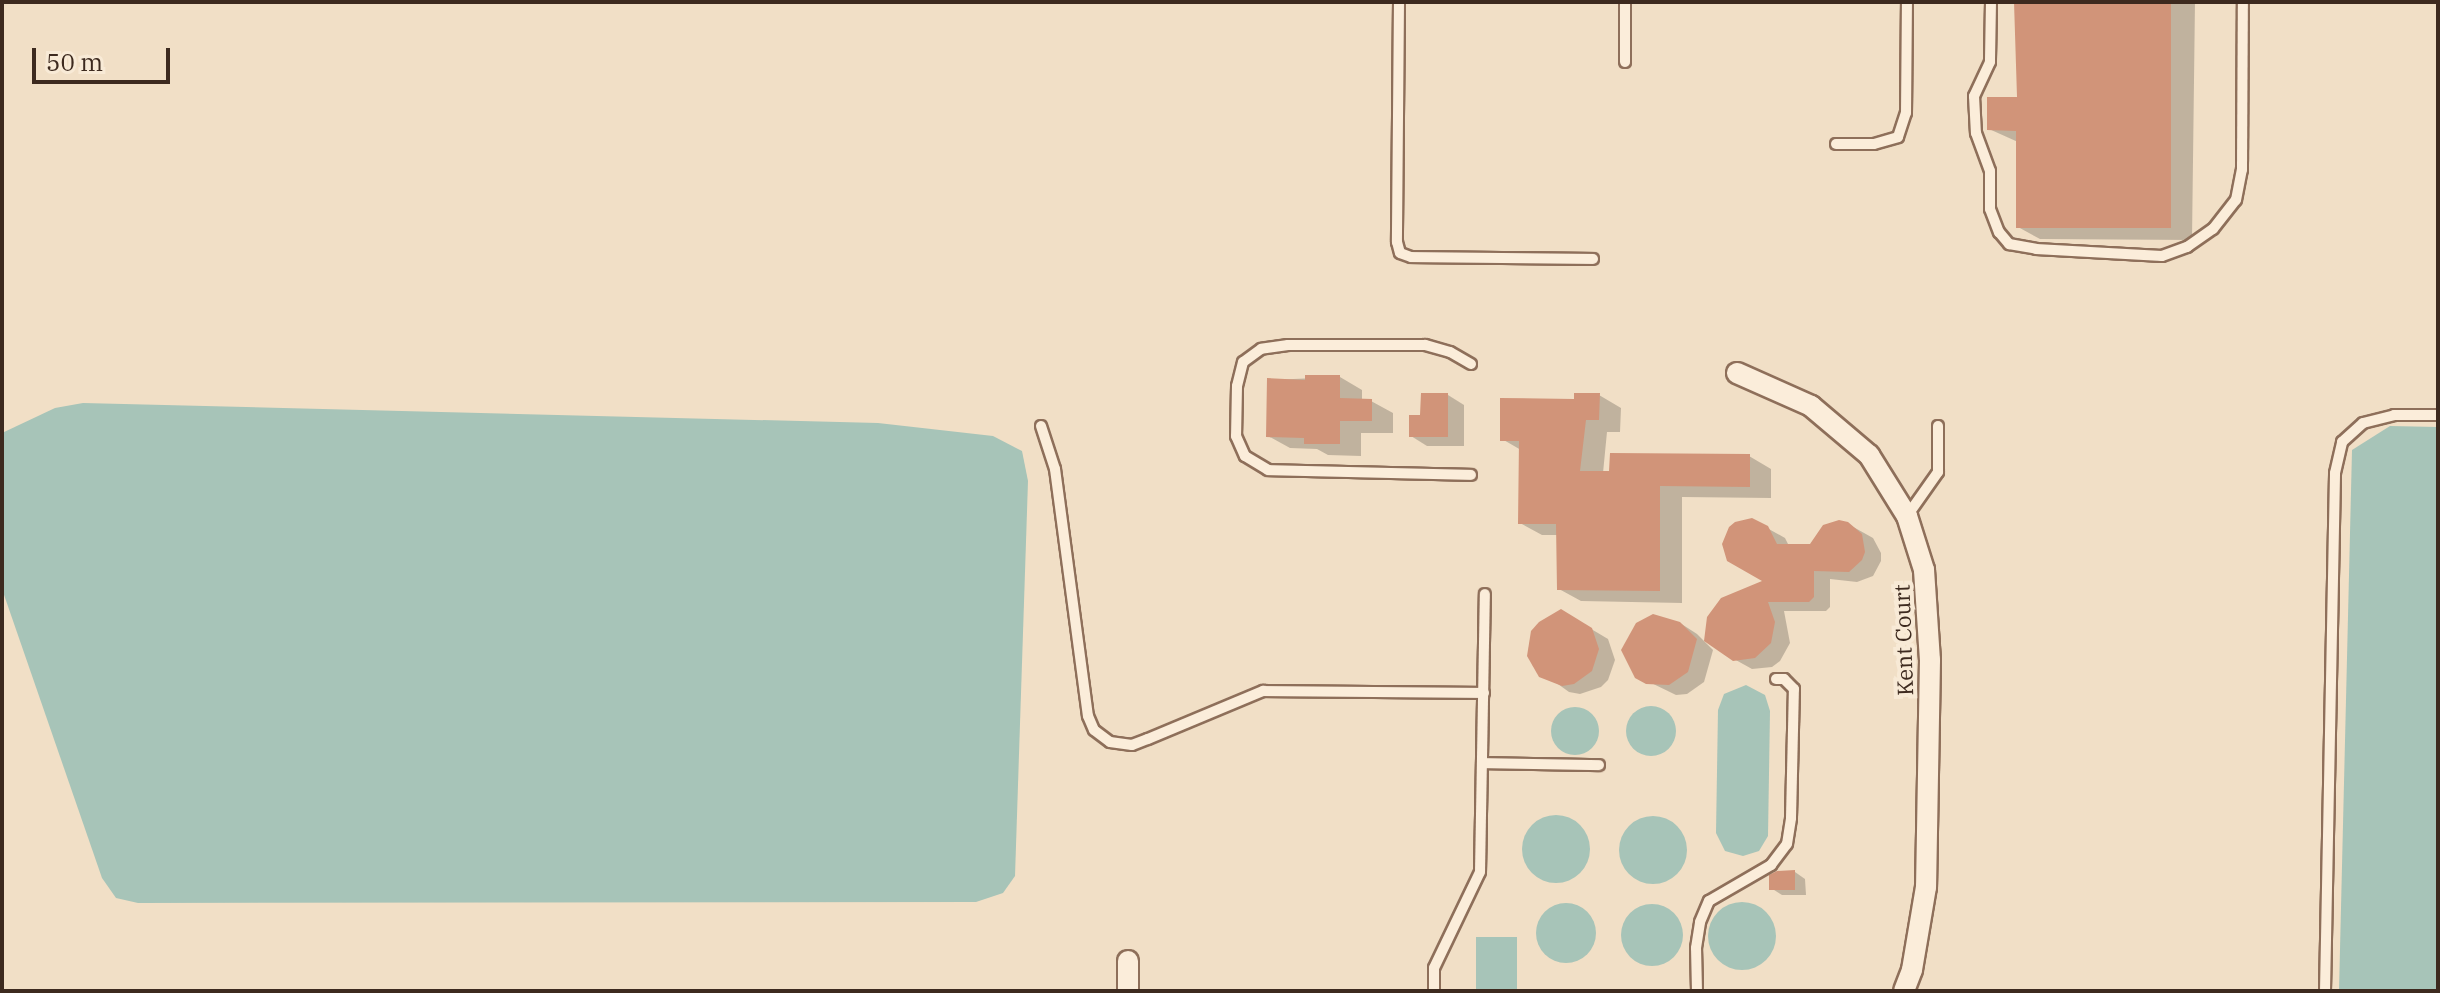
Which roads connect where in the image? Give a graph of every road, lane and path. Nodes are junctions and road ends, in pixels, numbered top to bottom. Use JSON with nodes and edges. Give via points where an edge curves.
{"nodes":[{"id":1,"x":1399,"y":2,"type":"edge"},
{"id":2,"x":1625,"y":2,"type":"edge"},
{"id":3,"x":1907,"y":2,"type":"edge"},
{"id":4,"x":1991,"y":2,"type":"edge"},
{"id":5,"x":2243,"y":2,"type":"edge"},
{"id":6,"x":1625,"y":62,"type":"dead end"},
{"id":7,"x":1836,"y":144,"type":"dead end"},
{"id":8,"x":1593,"y":259,"type":"dead end"},
{"id":9,"x":1471,"y":364,"type":"dead end"},
{"id":10,"x":1737,"y":373,"type":"dead end"},
{"id":11,"x":2438,"y":415,"type":"edge"},
{"id":12,"x":1041,"y":426,"type":"dead end"},
{"id":13,"x":1938,"y":426,"type":"dead end"},
{"id":14,"x":1471,"y":475,"type":"dead end"},
{"id":15,"x":1907,"y":516,"type":"junction"},
{"id":16,"x":1485,"y":594,"type":"dead end"},
{"id":17,"x":1776,"y":679,"type":"dead end"},
{"id":18,"x":1484,"y":693,"type":"junction"},
{"id":19,"x":1482,"y":763,"type":"junction"},
{"id":20,"x":1599,"y":765,"type":"dead end"},
{"id":21,"x":1128,"y":961,"type":"dead end"},
{"id":22,"x":1128,"y":991,"type":"edge"},
{"id":23,"x":1434,"y":991,"type":"edge"},
{"id":24,"x":1697,"y":991,"type":"edge"},
{"id":25,"x":1904,"y":991,"type":"edge"},
{"id":26,"x":2325,"y":991,"type":"edge"}],
"edges":[{"from":1,"to":8,"type":"lane","via":[[1400,253]]},
{"from":2,"to":6,"type":"lane"},
{"from":3,"to":7,"type":"lane","via":[[1906,113],[1898,137],[1874,144]]},
{"from":4,"to":5,"type":"lane","via":[[1990,62],[1974,96],[1976,133],[1990,171],[1990,209],[1999,232],[2009,244],[2036,249],[2162,256],[2213,229],[2236,200],[2242,170]]},
{"from":9,"to":14,"type":"lane","via":[[1425,345],[1261,349],[1243,362],[1236,436],[1245,456],[1268,470]]},
{"from":10,"to":15,"type":"street","name":"Kent Court","via":[[1811,406],[1869,455]]},
{"from":11,"to":26,"type":"lane","via":[[2394,415],[2363,423],[2342,442],[2335,473]]},
{"from":12,"to":18,"type":"lane","via":[[1055,469],[1088,716],[1094,730],[1110,742],[1132,745],[1263,691]]},
{"from":13,"to":15,"type":"lane","via":[[1938,472]]},
{"from":15,"to":25,"type":"street","name":"Kent Court","via":[[1924,570],[1930,660],[1926,887]]},
{"from":16,"to":18,"type":"lane"},
{"from":17,"to":24,"type":"lane","via":[[1794,689],[1787,844],[1771,865],[1709,901],[1698,935]]},
{"from":18,"to":19,"type":"lane"},
{"from":19,"to":20,"type":"lane"},
{"from":19,"to":23,"type":"lane","via":[[1480,872],[1434,968]]},
{"from":21,"to":22,"type":"street"}]}
